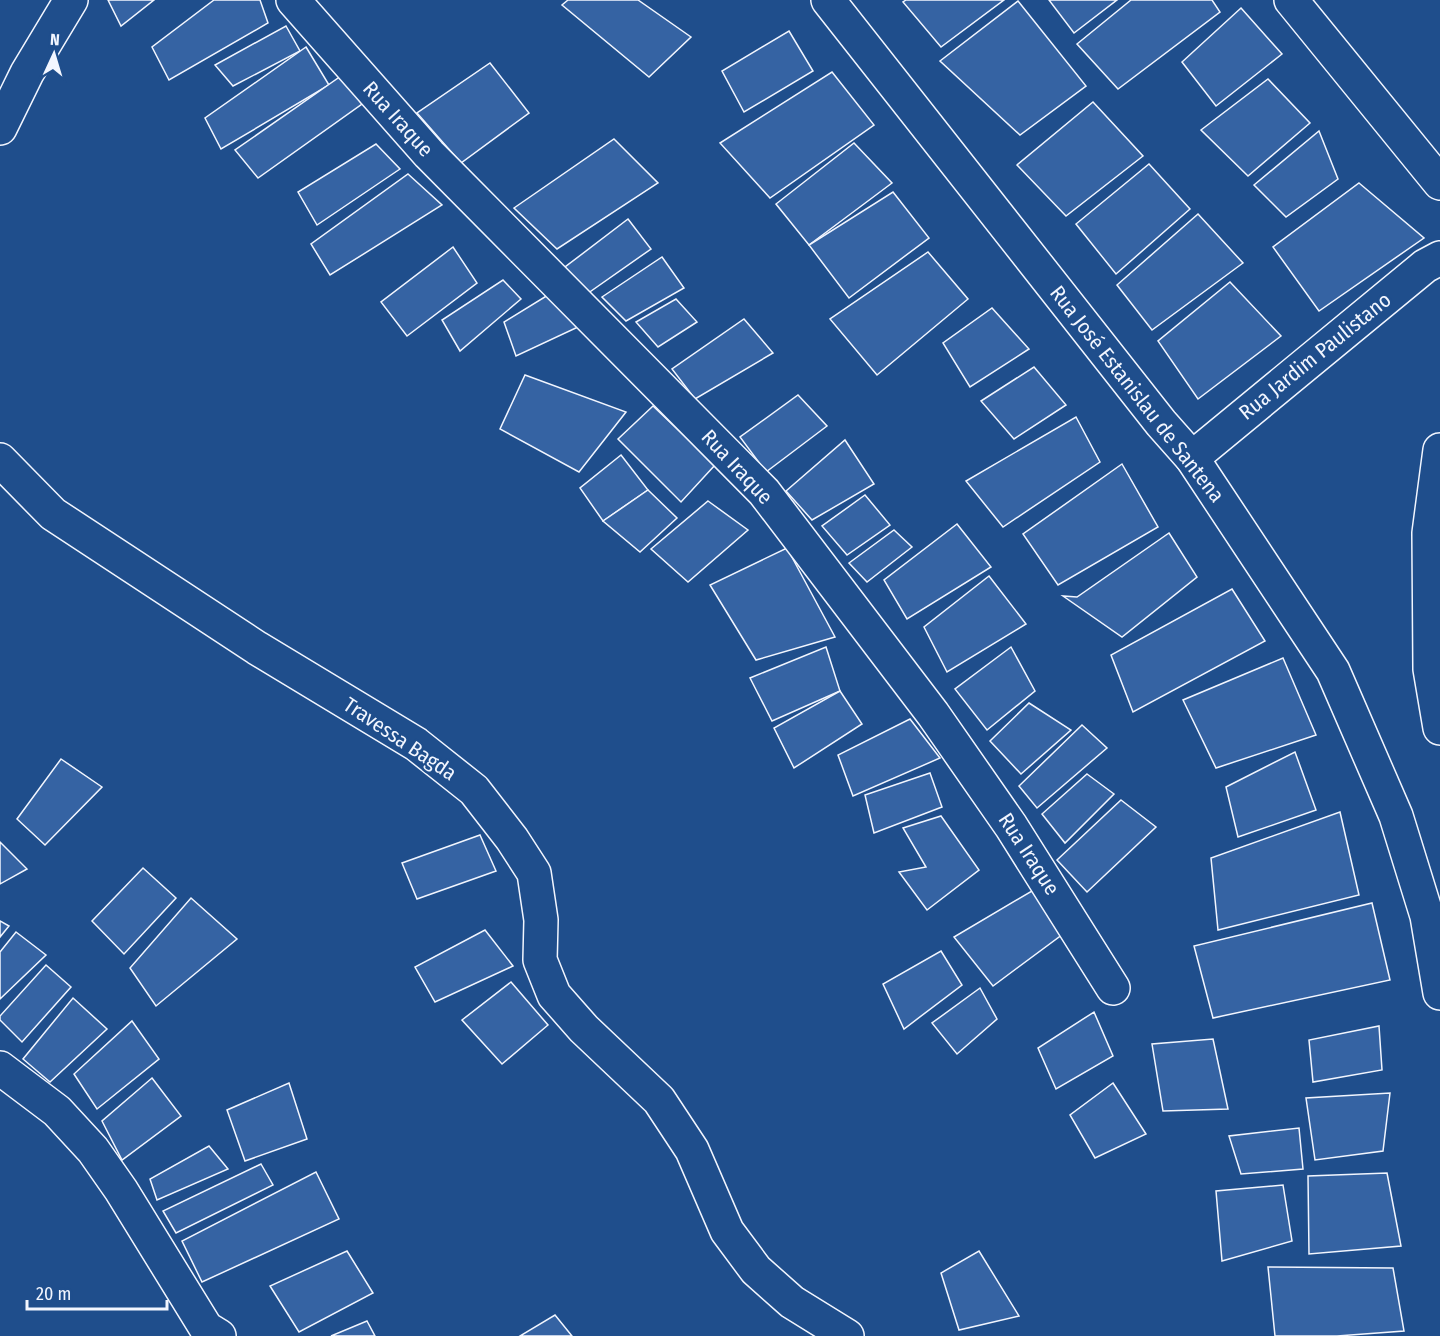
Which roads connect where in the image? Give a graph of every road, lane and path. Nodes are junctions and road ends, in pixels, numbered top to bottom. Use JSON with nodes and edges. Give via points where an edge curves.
{"nodes":[{"id":1,"x":70,"y":0,"type":"edge"},
{"id":2,"x":293,"y":0,"type":"edge"},
{"id":3,"x":828,"y":0,"type":"edge"},
{"id":4,"x":1291,"y":0,"type":"edge"},
{"id":5,"x":0,"y":128,"type":"edge"},
{"id":6,"x":1440,"y":183,"type":"edge"},
{"id":7,"x":1440,"y":258,"type":"edge"},
{"id":8,"x":1440,"y":450,"type":"edge"},
{"id":9,"x":1192,"y":458,"type":"junction"},
{"id":10,"x":0,"y":460,"type":"edge"},
{"id":11,"x":1440,"y":728,"type":"edge"},
{"id":12,"x":1113,"y":988,"type":"dead end"},
{"id":13,"x":1440,"y":993,"type":"edge"},
{"id":14,"x":3,"y":1074,"type":"edge"},
{"id":15,"x":209,"y":1333,"type":"edge"},
{"id":16,"x":847,"y":1336,"type":"edge"}],
"edges":[{"from":1,"to":5,"type":"street"},
{"from":2,"to":12,"type":"street","name":"Rua Iraque","via":[[429,154],[764,492],[933,714],[1011,826]]},
{"from":3,"to":9,"type":"street","name":"Rua José Estanislau de Santena"},
{"from":4,"to":6,"type":"street"},
{"from":7,"to":9,"type":"street","name":"Rua Jardim Paulistano","via":[[1425,266]]},
{"from":8,"to":11,"type":"street","via":[[1429,532],[1430,669]]},
{"from":9,"to":13,"type":"street","name":"Rua José Estanislau de Santena","via":[[1333,671],[1396,816],[1427,916]]},
{"from":10,"to":16,"type":"street","name":"Travessa Bagda","via":[[53,514],[257,648],[416,744],[474,790],[534,873],[542,920],[540,960],[554,995],[659,1100],[693,1150],[727,1231],[756,1270],[792,1302]]},
{"from":14,"to":15,"type":"street","via":[[57,1111],[93,1150]]}]}
